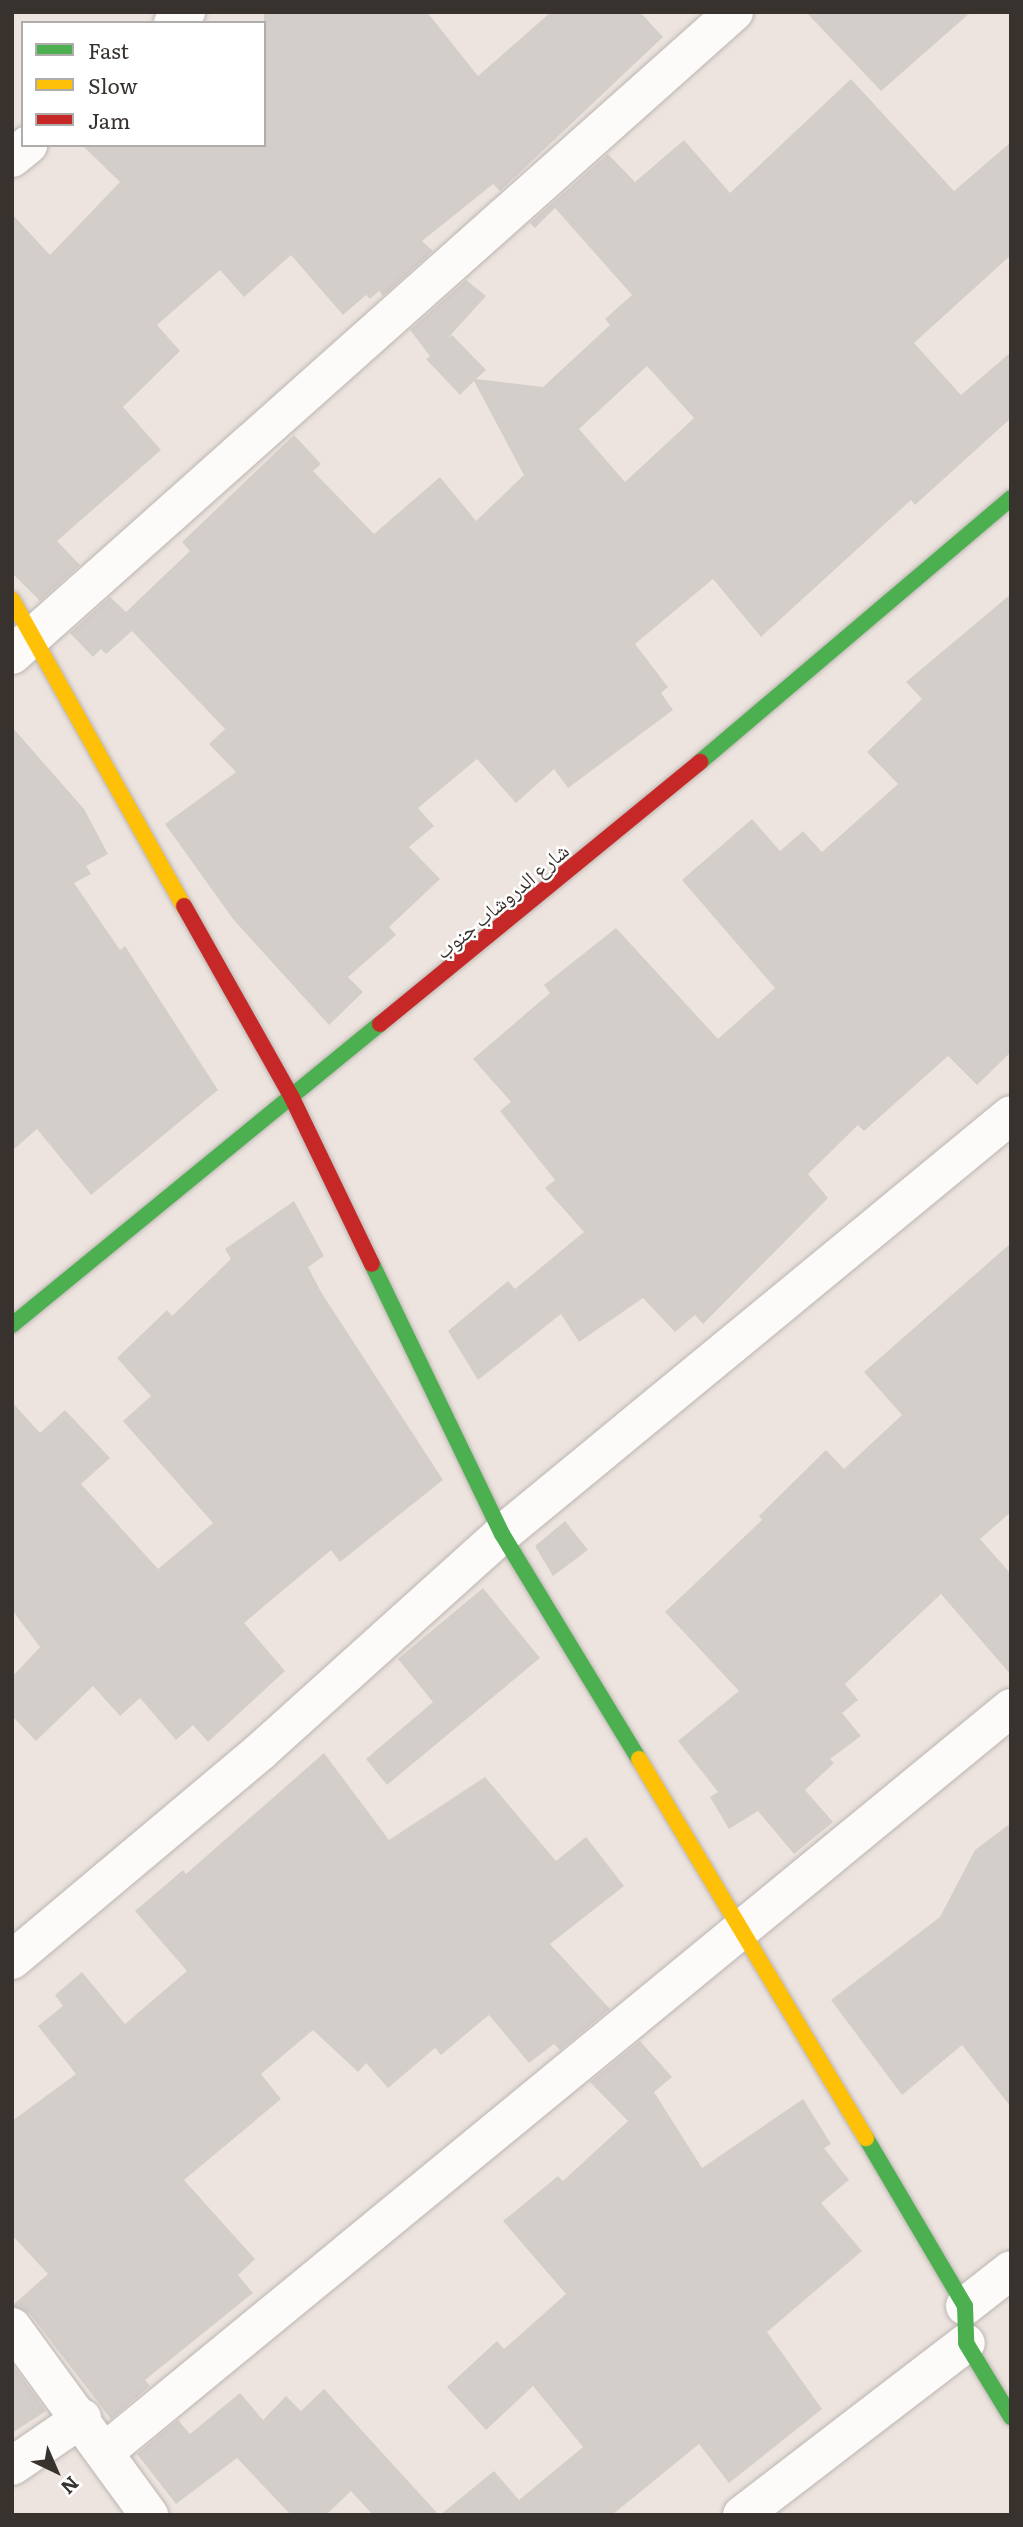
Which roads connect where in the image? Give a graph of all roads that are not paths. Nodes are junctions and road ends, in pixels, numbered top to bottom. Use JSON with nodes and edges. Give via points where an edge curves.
{"nodes":[{"id":1,"x":734,"y":12,"type":"edge"},
{"id":2,"x":26,"y":147,"type":"edge"},
{"id":3,"x":12,"y":159,"type":"edge"},
{"id":4,"x":1011,"y":498,"type":"edge"},
{"id":5,"x":12,"y":600,"type":"edge"},
{"id":6,"x":23,"y":646,"type":"edge"},
{"id":7,"x":292,"y":1098,"type":"junction"},
{"id":8,"x":1011,"y":1115,"type":"edge"},
{"id":9,"x":12,"y":1325,"type":"edge"},
{"id":10,"x":502,"y":1534,"type":"junction"},
{"id":11,"x":1011,"y":1709,"type":"edge"},
{"id":12,"x":743,"y":1928,"type":"junction"},
{"id":13,"x":12,"y":1960,"type":"edge"},
{"id":14,"x":1011,"y":2270,"type":"edge"},
{"id":15,"x":965,"y":2325,"type":"junction"},
{"id":16,"x":12,"y":2327,"type":"edge"},
{"id":17,"x":1011,"y":2417,"type":"edge"},
{"id":18,"x":82,"y":2418,"type":"junction"},
{"id":19,"x":106,"y":2451,"type":"junction"},
{"id":20,"x":12,"y":2466,"type":"edge"},
{"id":21,"x":149,"y":2515,"type":"edge"},
{"id":22,"x":741,"y":2515,"type":"edge"}],
"edges":[{"from":1,"to":6,"type":"street"},
{"from":2,"to":3,"type":"street"},
{"from":4,"to":7,"type":"street","name":"شارع الدروشاب جنوب","via":[[784,694]]},
{"from":5,"to":6,"type":"street"},
{"from":6,"to":7,"type":"street"},
{"from":7,"to":9,"type":"street","name":"شارع الدروشاب جنوب"},
{"from":7,"to":10,"type":"street"},
{"from":8,"to":10,"type":"street"},
{"from":10,"to":12,"type":"street"},
{"from":10,"to":13,"type":"street","via":[[261,1751]]},
{"from":11,"to":12,"type":"street"},
{"from":12,"to":15,"type":"street"},
{"from":12,"to":19,"type":"street"},
{"from":14,"to":15,"type":"street"},
{"from":15,"to":17,"type":"street"},
{"from":15,"to":22,"type":"street"},
{"from":16,"to":18,"type":"street"},
{"from":18,"to":19,"type":"street"},
{"from":18,"to":20,"type":"street"},
{"from":19,"to":21,"type":"street"}]}
